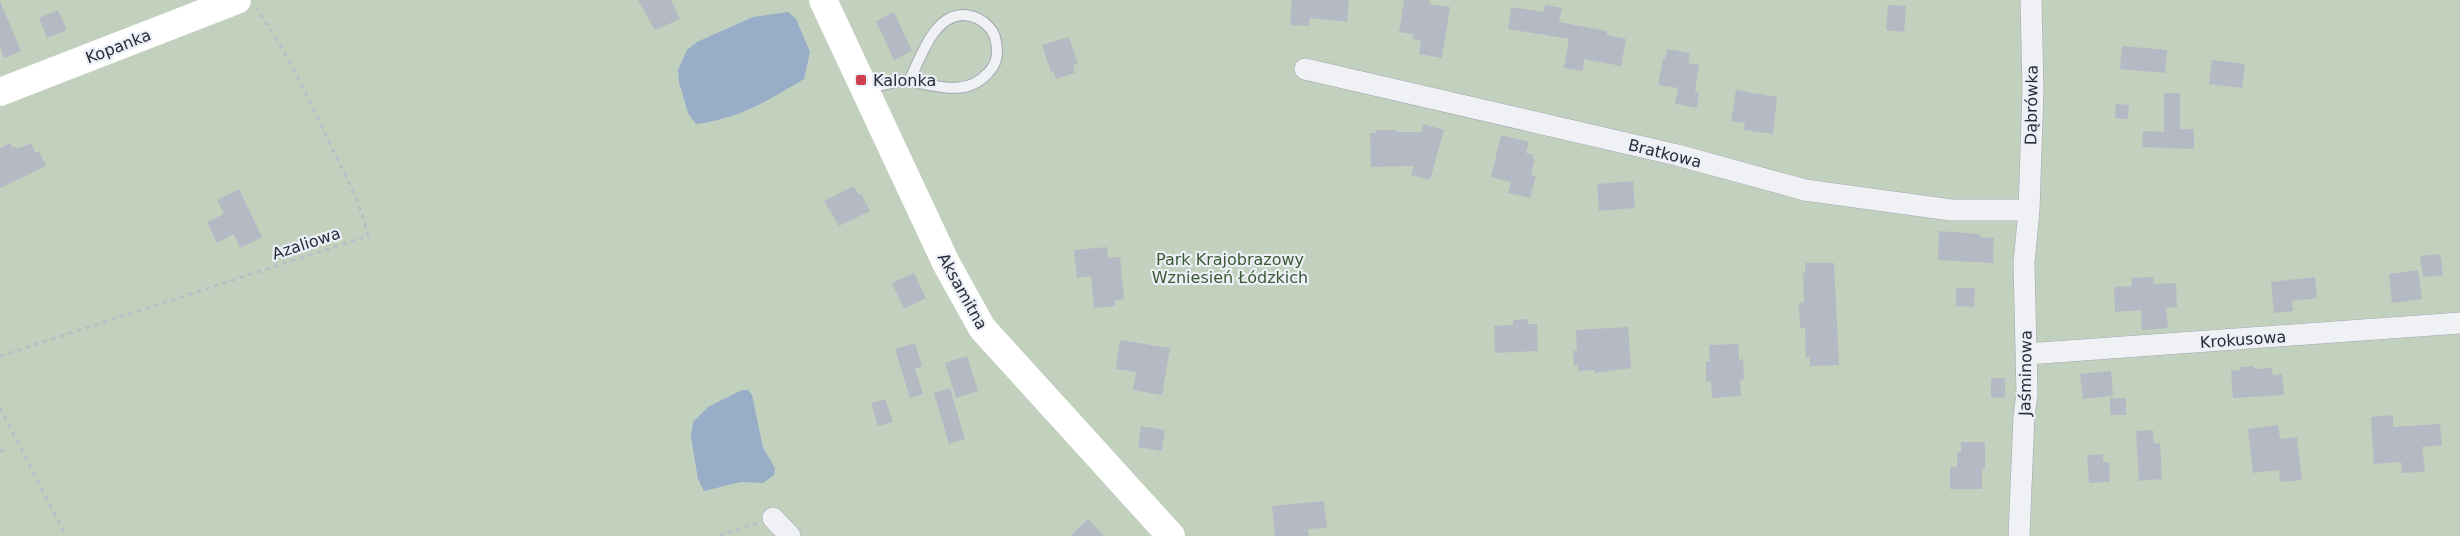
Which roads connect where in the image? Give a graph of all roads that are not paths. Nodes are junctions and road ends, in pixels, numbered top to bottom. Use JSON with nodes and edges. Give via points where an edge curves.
{"nodes":[{"id":1,"x":823,"y":0,"type":"edge"},
{"id":2,"x":2031,"y":0,"type":"edge"},
{"id":3,"x":246,"y":4,"type":"edge"},
{"id":4,"x":1305,"y":69,"type":"dead end"},
{"id":5,"x":909,"y":81,"type":"junction"},
{"id":6,"x":865,"y":89,"type":"junction"},
{"id":7,"x":0,"y":92,"type":"edge"},
{"id":8,"x":2029,"y":210,"type":"junction"},
{"id":9,"x":2460,"y":323,"type":"edge"},
{"id":10,"x":2027,"y":354,"type":"junction"},
{"id":11,"x":773,"y":518,"type":"road end"},
{"id":12,"x":790,"y":536,"type":"edge"},
{"id":13,"x":1171,"y":536,"type":"edge"},
{"id":14,"x":2019,"y":536,"type":"edge"}],
"edges":[{"from":1,"to":6,"type":"street","name":"Aksamitna"},
{"from":2,"to":8,"type":"street","name":"Dąbrówka"},
{"from":3,"to":7,"type":"street","name":"Kopanka"},
{"from":4,"to":8,"type":"street","name":"Bratkowa","via":[[1677,155],[1805,190],[1951,210]]},
{"from":5,"to":5,"type":"lane","via":[[957,88],[983,79],[997,58],[993,32],[974,16],[952,17],[930,39]]},
{"from":5,"to":6,"type":"lane"},
{"from":6,"to":13,"type":"street","name":"Aksamitna","via":[[956,282],[982,328]]},
{"from":8,"to":10,"type":"street","name":"Jaśminowa","via":[[2024,263]]},
{"from":9,"to":10,"type":"street","name":"Krokusowa"},
{"from":10,"to":14,"type":"street","name":"Jaśminowa"},
{"from":11,"to":12,"type":"street"}]}
